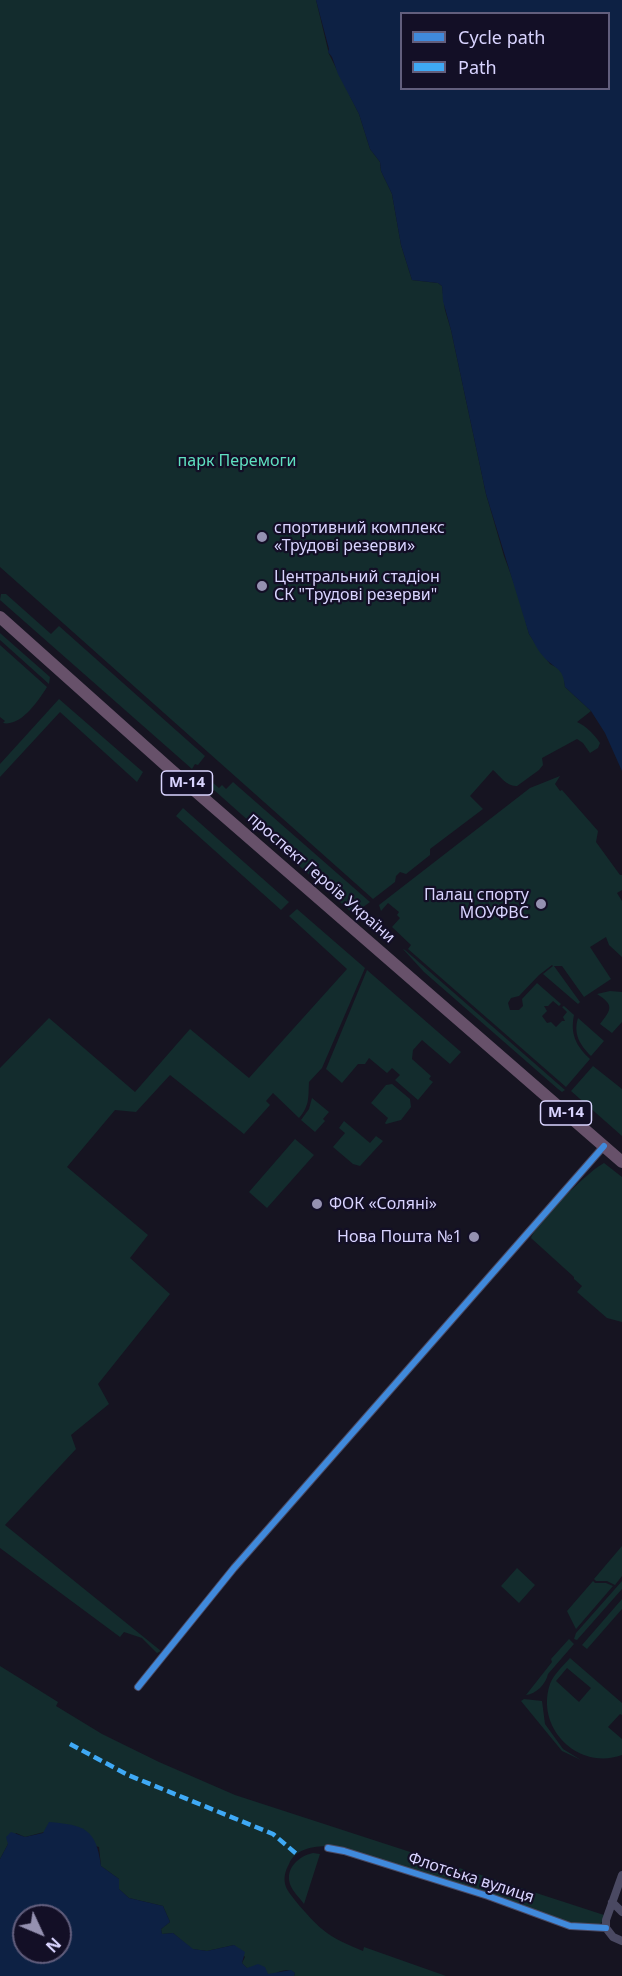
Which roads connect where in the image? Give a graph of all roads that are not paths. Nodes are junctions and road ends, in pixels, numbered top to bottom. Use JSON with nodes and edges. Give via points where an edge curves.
{"nodes":[{"id":1,"x":0,"y":617,"type":"edge"},
{"id":2,"x":604,"y":1146,"type":"junction"},
{"id":3,"x":622,"y":1162,"type":"edge"},
{"id":4,"x":138,"y":1687,"type":"dead end"},
{"id":5,"x":328,"y":1848,"type":"dead end"},
{"id":6,"x":622,"y":1875,"type":"edge"},
{"id":7,"x":612,"y":1902,"type":"junction"},
{"id":8,"x":622,"y":1912,"type":"edge"},
{"id":9,"x":606,"y":1928,"type":"junction"},
{"id":10,"x":622,"y":1941,"type":"edge"}],
"edges":[{"from":1,"to":2,"type":"highway","name":"проспект Героїв України","number":"М-14"},
{"from":2,"to":3,"type":"highway","name":"проспект Героїв України","number":"М-14"},
{"from":2,"to":4,"type":"street","via":[[234,1568]]},
{"from":5,"to":9,"type":"street","name":"Флотська вулиця","via":[[488,1896],[570,1926]]},
{"from":6,"to":7,"type":"street"},
{"from":7,"to":8,"type":"street"},
{"from":7,"to":9,"type":"street"},
{"from":9,"to":10,"type":"street"}]}
